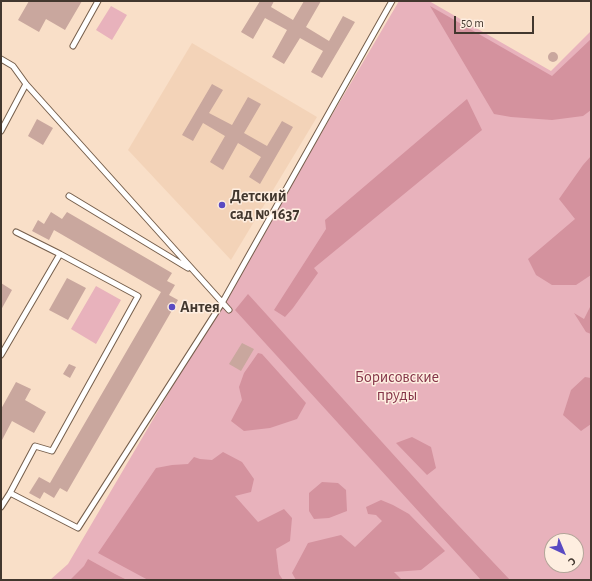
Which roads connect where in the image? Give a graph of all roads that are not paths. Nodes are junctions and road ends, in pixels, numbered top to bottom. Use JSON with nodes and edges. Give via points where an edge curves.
{"nodes":[{"id":1,"x":98,"y":1,"type":"edge"},
{"id":2,"x":392,"y":1,"type":"edge"},
{"id":3,"x":73,"y":46,"type":"dead end"},
{"id":4,"x":1,"y":59,"type":"edge"},
{"id":5,"x":26,"y":84,"type":"junction"},
{"id":6,"x":1,"y":131,"type":"edge"},
{"id":7,"x":69,"y":196,"type":"dead end"},
{"id":8,"x":16,"y":232,"type":"dead end"},
{"id":9,"x":60,"y":254,"type":"junction"},
{"id":10,"x":193,"y":270,"type":"junction"},
{"id":11,"x":222,"y":303,"type":"junction"},
{"id":12,"x":229,"y":310,"type":"dead end"},
{"id":13,"x":1,"y":355,"type":"edge"},
{"id":14,"x":10,"y":493,"type":"junction"},
{"id":15,"x":1,"y":507,"type":"edge"}],
"edges":[{"from":1,"to":3,"type":"lane"},
{"from":2,"to":11,"type":"lane"},
{"from":4,"to":5,"type":"lane","via":[[13,66]]},
{"from":5,"to":6,"type":"lane"},
{"from":5,"to":10,"type":"lane"},
{"from":7,"to":10,"type":"lane"},
{"from":8,"to":9,"type":"lane"},
{"from":9,"to":13,"type":"lane"},
{"from":9,"to":14,"type":"lane","via":[[138,296],[52,451],[36,446]]},
{"from":10,"to":11,"type":"lane"},
{"from":11,"to":12,"type":"lane"},
{"from":11,"to":14,"type":"lane","via":[[78,528]]},
{"from":14,"to":15,"type":"lane"}]}
